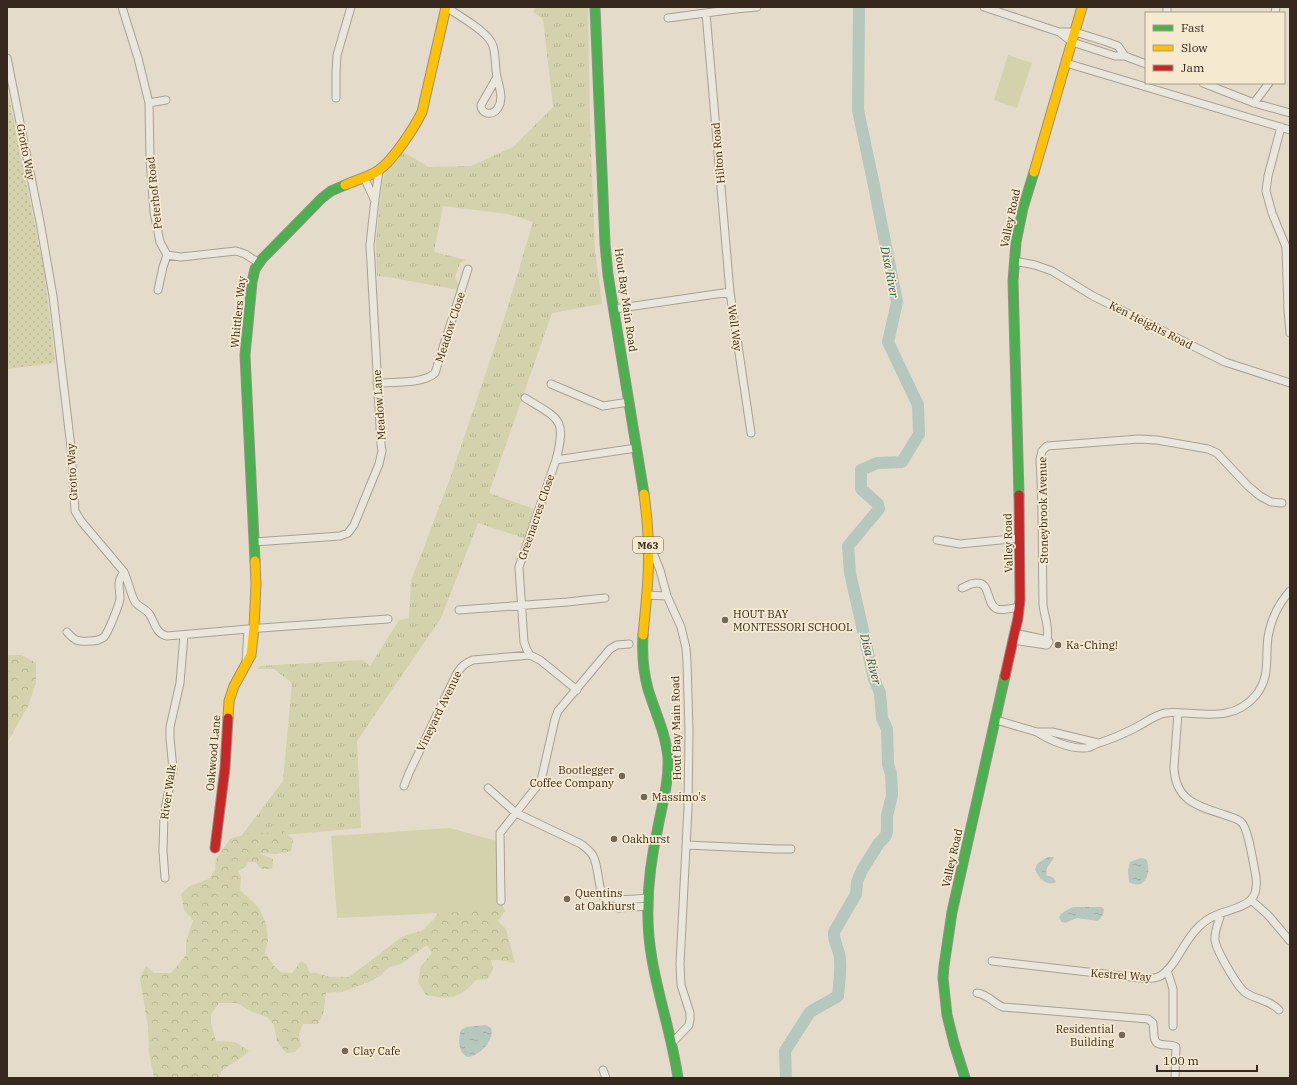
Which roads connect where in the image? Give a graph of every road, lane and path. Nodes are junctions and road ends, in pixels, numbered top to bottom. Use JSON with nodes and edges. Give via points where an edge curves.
{"nodes":[{"id":1,"x":122,"y":7,"type":"edge"},
{"id":2,"x":351,"y":7,"type":"edge"},
{"id":3,"x":446,"y":7,"type":"edge"},
{"id":4,"x":594,"y":7,"type":"edge"},
{"id":5,"x":758,"y":7,"type":"edge"},
{"id":6,"x":984,"y":7,"type":"edge"},
{"id":7,"x":1082,"y":7,"type":"edge"},
{"id":8,"x":706,"y":13,"type":"junction"},
{"id":9,"x":668,"y":18,"type":"dead end"},
{"id":10,"x":1059,"y":32,"type":"junction"},
{"id":11,"x":1075,"y":32,"type":"junction"},
{"id":12,"x":1095,"y":38,"type":"junction"},
{"id":13,"x":1072,"y":42,"type":"junction"},
{"id":14,"x":1095,"y":50,"type":"junction"},
{"id":15,"x":1125,"y":56,"type":"junction"},
{"id":16,"x":7,"y":58,"type":"edge"},
{"id":17,"x":1066,"y":63,"type":"junction"},
{"id":18,"x":1145,"y":64,"type":"edge"},
{"id":19,"x":497,"y":77,"type":"junction"},
{"id":20,"x":1206,"y":84,"type":"edge"},
{"id":21,"x":1268,"y":84,"type":"edge"},
{"id":22,"x":336,"y":98,"type":"dead end"},
{"id":23,"x":166,"y":100,"type":"dead end"},
{"id":24,"x":149,"y":103,"type":"junction"},
{"id":25,"x":1254,"y":103,"type":"junction"},
{"id":26,"x":1290,"y":113,"type":"edge"},
{"id":27,"x":1281,"y":127,"type":"junction"},
{"id":28,"x":1290,"y":130,"type":"edge"},
{"id":29,"x":379,"y":170,"type":"junction"},
{"id":30,"x":364,"y":177,"type":"junction"},
{"id":31,"x":375,"y":199,"type":"junction"},
{"id":32,"x":167,"y":255,"type":"junction"},
{"id":33,"x":1014,"y":261,"type":"junction"},
{"id":34,"x":259,"y":263,"type":"junction"},
{"id":35,"x":468,"y":269,"type":"dead end"},
{"id":36,"x":158,"y":290,"type":"dead end"},
{"id":37,"x":730,"y":292,"type":"junction"},
{"id":38,"x":614,"y":310,"type":"junction"},
{"id":39,"x":1290,"y":333,"type":"edge"},
{"id":40,"x":377,"y":383,"type":"junction"},
{"id":41,"x":1290,"y":383,"type":"edge"},
{"id":42,"x":551,"y":384,"type":"dead end"},
{"id":43,"x":525,"y":398,"type":"dead end"},
{"id":44,"x":629,"y":402,"type":"junction"},
{"id":45,"x":751,"y":433,"type":"dead end"},
{"id":46,"x":636,"y":448,"type":"junction"},
{"id":47,"x":556,"y":460,"type":"junction"},
{"id":48,"x":1282,"y":503,"type":"dead end"},
{"id":49,"x":1020,"y":538,"type":"junction"},
{"id":50,"x":937,"y":540,"type":"dead end"},
{"id":51,"x":254,"y":542,"type":"junction"},
{"id":52,"x":648,"y":542,"type":"junction"},
{"id":53,"x":124,"y":572,"type":"junction"},
{"id":54,"x":962,"y":588,"type":"dead end"},
{"id":55,"x":1290,"y":591,"type":"edge"},
{"id":56,"x":646,"y":595,"type":"junction"},
{"id":57,"x":667,"y":596,"type":"junction"},
{"id":58,"x":605,"y":598,"type":"dead end"},
{"id":59,"x":521,"y":605,"type":"junction"},
{"id":60,"x":1019,"y":607,"type":"junction"},
{"id":61,"x":459,"y":610,"type":"dead end"},
{"id":62,"x":388,"y":619,"type":"dead end"},
{"id":63,"x":251,"y":628,"type":"junction"},
{"id":64,"x":67,"y":632,"type":"dead end"},
{"id":65,"x":184,"y":635,"type":"junction"},
{"id":66,"x":1014,"y":636,"type":"junction"},
{"id":67,"x":629,"y":644,"type":"dead end"},
{"id":68,"x":530,"y":654,"type":"junction"},
{"id":69,"x":577,"y":690,"type":"junction"},
{"id":70,"x":1178,"y":713,"type":"junction"},
{"id":71,"x":996,"y":720,"type":"junction"},
{"id":72,"x":404,"y":786,"type":"dead end"},
{"id":73,"x":488,"y":788,"type":"dead end"},
{"id":74,"x":516,"y":813,"type":"junction"},
{"id":75,"x":686,"y":844,"type":"junction"},
{"id":76,"x":215,"y":848,"type":"dead end"},
{"id":77,"x":791,"y":849,"type":"dead end"},
{"id":78,"x":165,"y":878,"type":"dead end"},
{"id":79,"x":501,"y":900,"type":"dead end"},
{"id":80,"x":1251,"y":900,"type":"junction"},
{"id":81,"x":648,"y":902,"type":"junction"},
{"id":82,"x":1221,"y":913,"type":"junction"},
{"id":83,"x":1290,"y":941,"type":"edge"},
{"id":84,"x":992,"y":961,"type":"dead end"},
{"id":85,"x":1167,"y":970,"type":"junction"},
{"id":86,"x":977,"y":993,"type":"dead end"},
{"id":87,"x":1279,"y":1010,"type":"dead end"},
{"id":88,"x":1173,"y":1026,"type":"dead end"},
{"id":89,"x":672,"y":1043,"type":"junction"},
{"id":90,"x":603,"y":1070,"type":"dead end"},
{"id":91,"x":606,"y":1078,"type":"edge"},
{"id":92,"x":678,"y":1078,"type":"edge"},
{"id":93,"x":965,"y":1078,"type":"edge"},
{"id":94,"x":1175,"y":1078,"type":"edge"}],
"edges":[{"from":1,"to":24,"type":"street","name":"Peterhof Road"},
{"from":2,"to":22,"type":"street","via":[[337,55]]},
{"from":3,"to":19,"type":"street","via":[[489,39],[494,52]]},
{"from":3,"to":29,"type":"street","name":"Whittlers Way","via":[[421,116],[388,162]]},
{"from":4,"to":38,"type":"street","name":"Hout Bay Main Road","number":"M63","via":[[605,244]]},
{"from":5,"to":8,"type":"street"},
{"from":6,"to":10,"type":"street"},
{"from":7,"to":11,"type":"street","name":"Valley Road"},
{"from":8,"to":9,"type":"street"},
{"from":8,"to":37,"type":"street","name":"Hilton Road"},
{"from":10,"to":11,"type":"street"},
{"from":10,"to":13,"type":"street"},
{"from":11,"to":12,"type":"street"},
{"from":11,"to":13,"type":"street","name":"Valley Road"},
{"from":12,"to":14,"type":"street"},
{"from":12,"to":15,"type":"street","via":[[1118,46]]},
{"from":13,"to":14,"type":"street"},
{"from":13,"to":17,"type":"street","name":"Valley Road"},
{"from":14,"to":15,"type":"street"},
{"from":15,"to":18,"type":"street"},
{"from":16,"to":53,"type":"street","name":"Grotto Way","via":[[53,296],[71,447],[75,511]]},
{"from":17,"to":27,"type":"street"},
{"from":17,"to":33,"type":"street","name":"Valley Road","via":[[1023,208]]},
{"from":19,"to":19,"type":"street","via":[[500,103],[490,114],[486,113],[481,105]]},
{"from":20,"to":25,"type":"street"},
{"from":21,"to":25,"type":"street"},
{"from":23,"to":24,"type":"street"},
{"from":24,"to":32,"type":"street","name":"Peterhof Road","via":[[154,212],[160,242]]},
{"from":25,"to":26,"type":"street"},
{"from":27,"to":28,"type":"street"},
{"from":27,"to":39,"type":"street","via":[[1266,191],[1269,207],[1286,247]]},
{"from":29,"to":30,"type":"street","name":"Whittlers Way"},
{"from":29,"to":31,"type":"street","name":"Meadow Lane"},
{"from":30,"to":31,"type":"street"},
{"from":30,"to":34,"type":"street","name":"Whittlers Way","via":[[336,188],[322,198]]},
{"from":31,"to":40,"type":"street","name":"Meadow Lane","via":[[370,255]]},
{"from":32,"to":34,"type":"street","via":[[186,256],[236,251]]},
{"from":32,"to":36,"type":"street"},
{"from":33,"to":41,"type":"street","name":"Ken Heights Road","via":[[1052,271],[1100,300],[1225,362]]},
{"from":33,"to":49,"type":"street","name":"Valley Road"},
{"from":34,"to":51,"type":"street","name":"Whittlers Way","via":[[252,282],[245,355]]},
{"from":35,"to":40,"type":"street","name":"Meadow Close","via":[[435,373],[422,380]]},
{"from":37,"to":38,"type":"street","name":"Well Way"},
{"from":37,"to":45,"type":"street","name":"Well Way"},
{"from":38,"to":44,"type":"street","name":"Hout Bay Main Road","number":"M63"},
{"from":40,"to":51,"type":"street","name":"Meadow Lane","via":[[381,456],[351,529],[340,536]]},
{"from":42,"to":44,"type":"street","via":[[603,406]]},
{"from":43,"to":47,"type":"street","via":[[552,414],[558,422],[561,437]]},
{"from":44,"to":46,"type":"street","name":"Hout Bay Main Road","number":"M63"},
{"from":46,"to":47,"type":"street","name":"Greenacres Close"},
{"from":46,"to":52,"type":"street","name":"Hout Bay Main Road","number":"M63"},
{"from":47,"to":59,"type":"street","name":"Greenacres Close","via":[[519,567]]},
{"from":48,"to":66,"type":"street","name":"Stoneybrook Avenue","via":[[1271,502],[1260,496],[1217,453],[1208,449],[1139,439],[1047,446],[1042,450],[1040,459],[1043,601],[1047,640]]},
{"from":49,"to":50,"type":"street","via":[[960,544]]},
{"from":49,"to":60,"type":"street","name":"Valley Road"},
{"from":51,"to":63,"type":"street","name":"Whittlers Way","via":[[256,584]]},
{"from":52,"to":56,"type":"street","name":"Hout Bay Main Road","number":"M63"},
{"from":52,"to":57,"type":"street","name":"Hout Bay Main Road"},
{"from":53,"to":64,"type":"street","via":[[119,582],[120,600],[104,636],[96,641],[79,642]]},
{"from":53,"to":65,"type":"street","name":"Grotto Way","via":[[134,601],[149,613],[160,634]]},
{"from":54,"to":60,"type":"street","via":[[972,584],[984,585],[996,608]]},
{"from":55,"to":70,"type":"street","via":[[1273,619],[1268,637],[1265,676],[1253,698],[1236,710],[1223,714]]},
{"from":56,"to":57,"type":"street"},
{"from":56,"to":81,"type":"street","name":"Hout Bay Main Road","number":"M63","via":[[642,663],[646,684],[666,742],[668,763]]},
{"from":57,"to":75,"type":"street","name":"Hout Bay Main Road","via":[[679,623],[687,654],[689,731]]},
{"from":58,"to":59,"type":"street"},
{"from":59,"to":61,"type":"street"},
{"from":59,"to":68,"type":"street","name":"Greenacres Close","via":[[524,642]]},
{"from":60,"to":66,"type":"street","name":"Valley Road"},
{"from":62,"to":63,"type":"street","name":"Grotto Way"},
{"from":63,"to":65,"type":"street","name":"Grotto Way"},
{"from":63,"to":76,"type":"street","name":"Oakwood Lane","via":[[251,652],[229,702],[225,768]]},
{"from":65,"to":78,"type":"street","name":"River Walk","via":[[180,683],[171,722],[173,769],[164,814]]},
{"from":66,"to":71,"type":"street","name":"Valley Road"},
{"from":67,"to":69,"type":"street","via":[[617,645],[610,649]]},
{"from":68,"to":69,"type":"street"},
{"from":68,"to":72,"type":"street","name":"Vineyard Avenue","via":[[473,660],[464,664],[457,673],[423,742]]},
{"from":69,"to":74,"type":"street","via":[[556,715],[541,781]]},
{"from":70,"to":71,"type":"street","via":[[1158,715],[1120,735],[1098,743]]},
{"from":70,"to":80,"type":"street","via":[[1174,767],[1177,783],[1185,798],[1192,803],[1242,822],[1247,833],[1257,881]]},
{"from":71,"to":93,"type":"street","name":"Valley Road","via":[[952,912],[943,978],[947,1016]]},
{"from":73,"to":74,"type":"street"},
{"from":74,"to":79,"type":"street","via":[[500,835]]},
{"from":74,"to":81,"type":"street","via":[[585,847],[594,858],[602,892],[617,900]]},
{"from":75,"to":77,"type":"street"},
{"from":75,"to":89,"type":"street","name":"Hout Bay Main Road","via":[[680,972],[690,1019],[689,1025]]},
{"from":80,"to":82,"type":"street","name":"Kestrel Way","via":[[1245,905]]},
{"from":80,"to":83,"type":"street"},
{"from":81,"to":89,"type":"street","name":"Hout Bay Main Road","number":"M63","via":[[651,953]]},
{"from":82,"to":85,"type":"street","name":"Kestrel Way","via":[[1198,927]]},
{"from":82,"to":87,"type":"street","via":[[1215,936],[1219,953],[1246,993],[1273,1004]]},
{"from":84,"to":85,"type":"street","name":"Kestrel Way","via":[[1148,979],[1159,977]]},
{"from":85,"to":88,"type":"street","via":[[1173,990]]},
{"from":86,"to":94,"type":"street","via":[[984,994],[1003,1007],[1148,1019],[1153,1023],[1156,1042],[1173,1045],[1176,1048]]},
{"from":89,"to":92,"type":"street","name":"Hout Bay Main Road","number":"M63"},
{"from":90,"to":91,"type":"street"}]}
